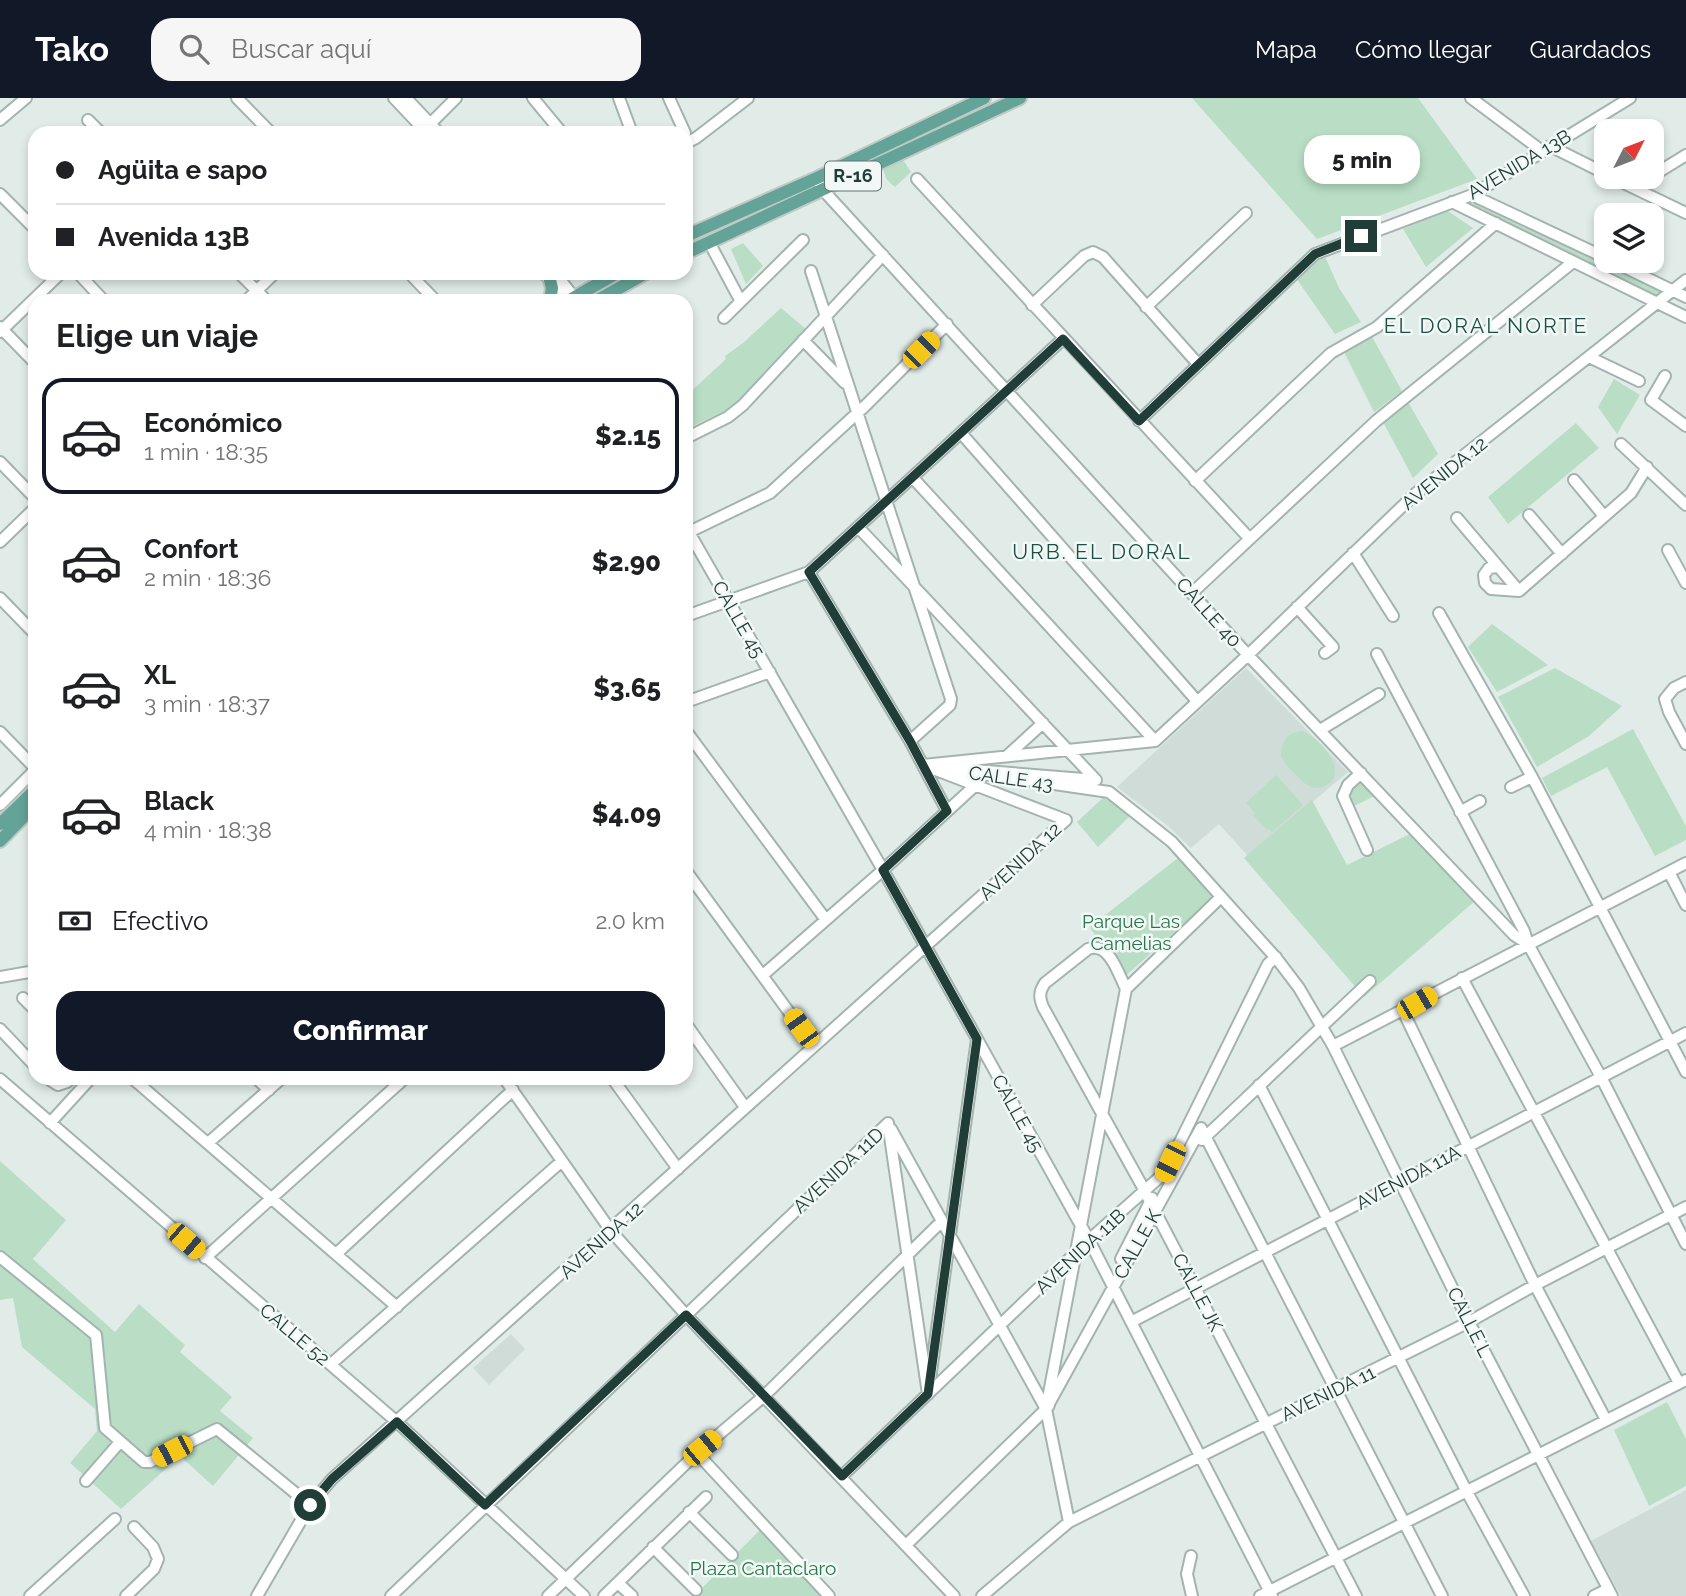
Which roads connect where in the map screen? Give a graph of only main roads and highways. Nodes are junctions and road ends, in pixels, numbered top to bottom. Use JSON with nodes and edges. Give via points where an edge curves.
{"nodes":[{"id":1,"x":1020,"y":98,"type":"edge"},
{"id":2,"x":978,"y":100,"type":"edge"},
{"id":3,"x":820,"y":184,"type":"junction"},
{"id":4,"x":693,"y":233,"type":"edge"},
{"id":5,"x":693,"y":250,"type":"edge"},
{"id":6,"x":605,"y":280,"type":"edge"},
{"id":7,"x":634,"y":280,"type":"edge"},
{"id":8,"x":582,"y":294,"type":"edge"},
{"id":9,"x":608,"y":294,"type":"edge"},
{"id":10,"x":28,"y":797,"type":"edge"},
{"id":11,"x":28,"y":812,"type":"edge"},
{"id":12,"x":0,"y":824,"type":"edge"},
{"id":13,"x":0,"y":841,"type":"edge"}],
"edges":[{"from":1,"to":3,"type":"main road","number":"R-16"},
{"from":2,"to":3,"type":"main road","number":"R-16"},
{"from":3,"to":4,"type":"main road","number":"R-16"},
{"from":3,"to":5,"type":"main road","number":"R-16"},
{"from":6,"to":8,"type":"main road"},
{"from":7,"to":9,"type":"main road"},
{"from":10,"to":12,"type":"main road"},
{"from":11,"to":13,"type":"main road"}]}
